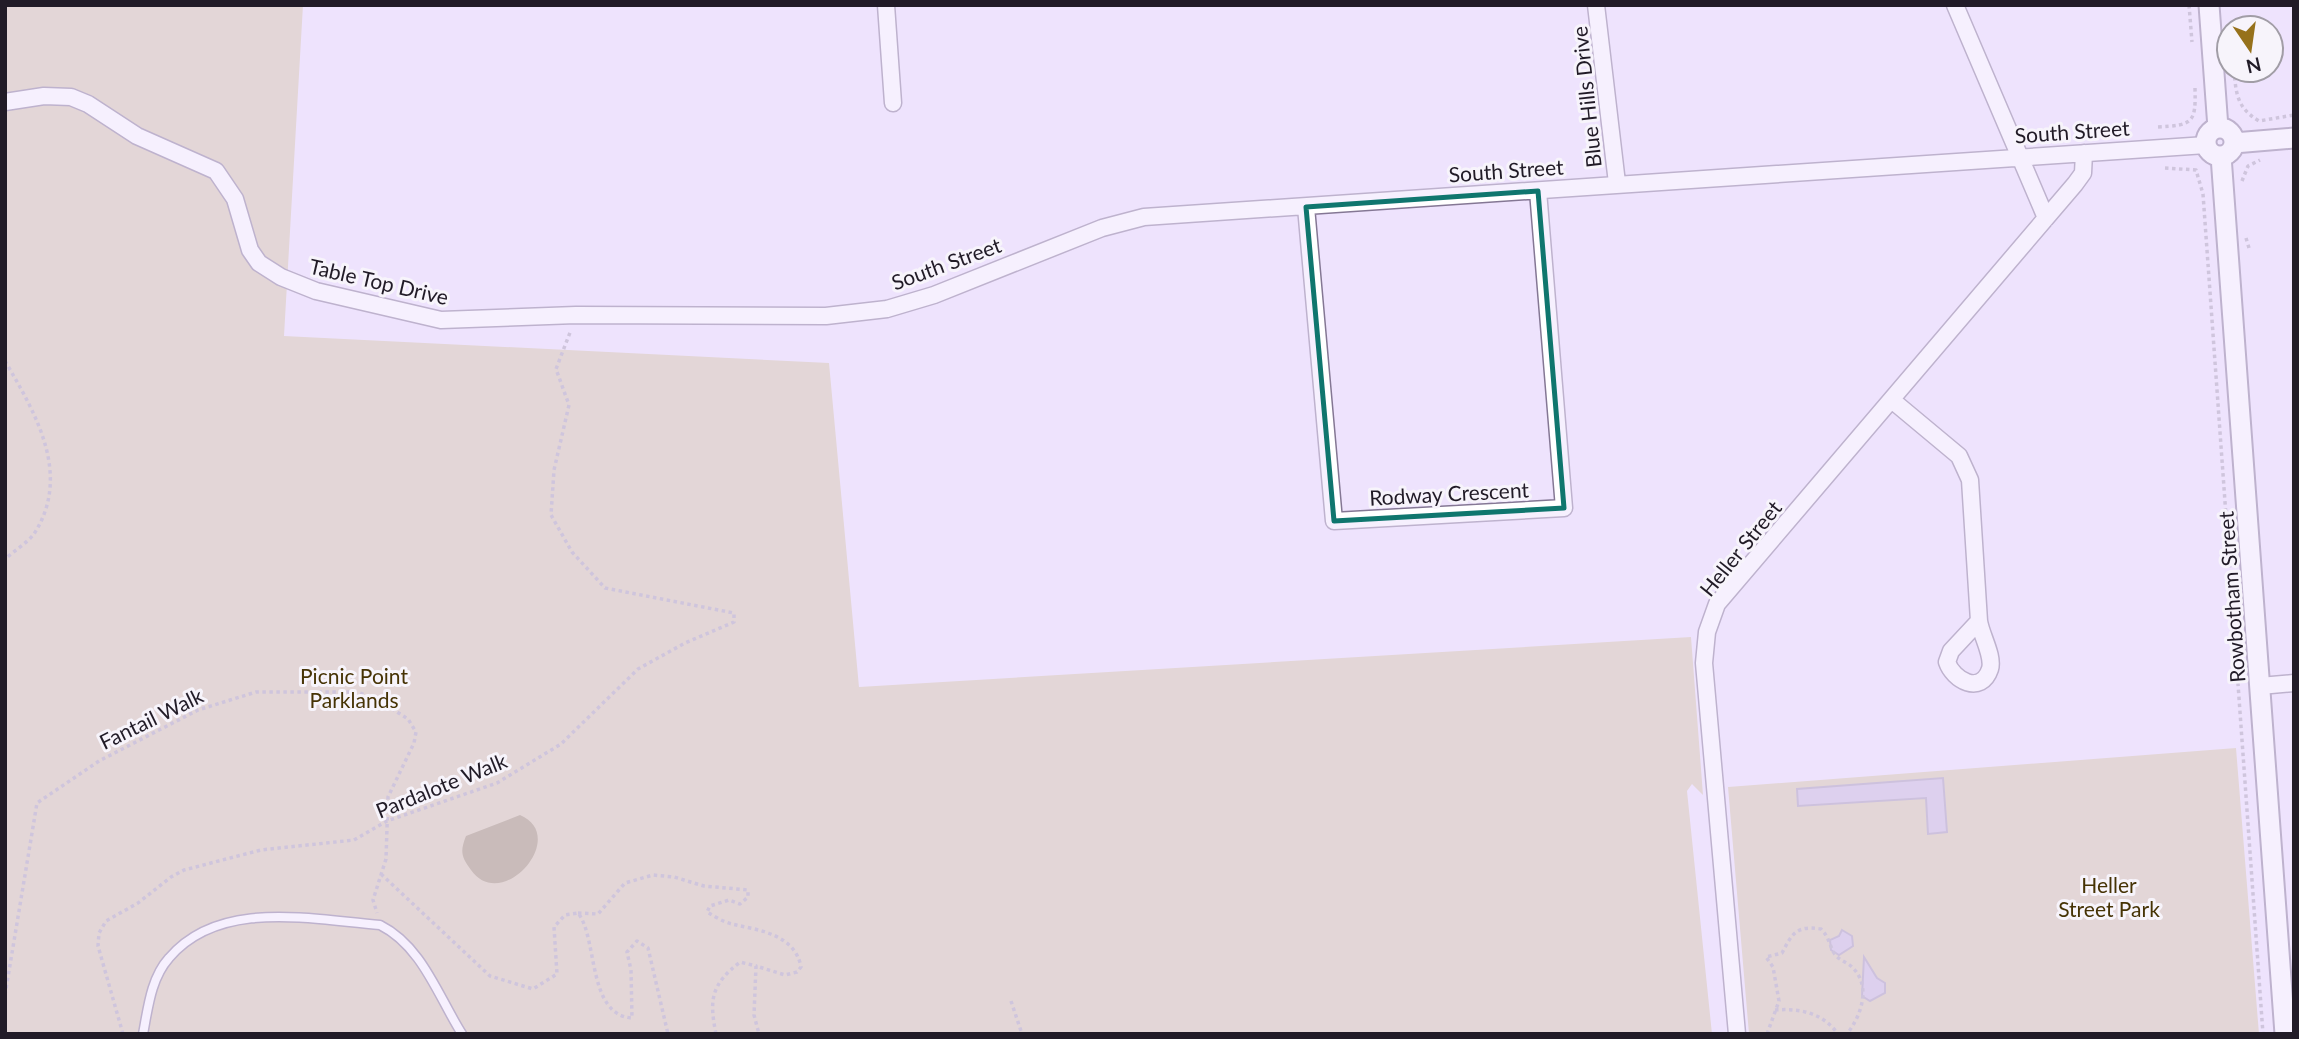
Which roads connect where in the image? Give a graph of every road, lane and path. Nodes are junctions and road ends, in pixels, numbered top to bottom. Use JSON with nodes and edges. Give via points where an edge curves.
{"nodes":[{"id":1,"x":886,"y":5,"type":"edge"},
{"id":2,"x":1597,"y":5,"type":"edge"},
{"id":3,"x":1955,"y":5,"type":"edge"},
{"id":4,"x":2209,"y":5,"type":"edge"},
{"id":5,"x":2235,"y":84,"type":"edge"},
{"id":6,"x":5,"y":102,"type":"edge"},
{"id":7,"x":893,"y":103,"type":"dead end"},
{"id":8,"x":2196,"y":106,"type":"dead end"},
{"id":9,"x":2294,"y":115,"type":"edge"},
{"id":10,"x":2158,"y":127,"type":"dead end"},
{"id":11,"x":2294,"y":138,"type":"edge"},
{"id":12,"x":2220,"y":148,"type":"junction"},
{"id":13,"x":2084,"y":153,"type":"junction"},
{"id":14,"x":2022,"y":157,"type":"junction"},
{"id":15,"x":2165,"y":168,"type":"dead end"},
{"id":16,"x":1617,"y":183,"type":"junction"},
{"id":17,"x":1538,"y":191,"type":"junction"},
{"id":18,"x":1306,"y":207,"type":"junction"},
{"id":19,"x":2046,"y":218,"type":"junction"},
{"id":20,"x":576,"y":315,"type":"junction"},
{"id":21,"x":826,"y":316,"type":"joint"},
{"id":22,"x":5,"y":361,"type":"edge"},
{"id":23,"x":1893,"y":401,"type":"junction"},
{"id":24,"x":5,"y":559,"type":"edge"},
{"id":25,"x":1979,"y":621,"type":"dead end"},
{"id":26,"x":2294,"y":683,"type":"edge"},
{"id":27,"x":2260,"y":686,"type":"junction"},
{"id":28,"x":387,"y":821,"type":"junction"},
{"id":29,"x":381,"y":874,"type":"junction"},
{"id":30,"x":578,"y":913,"type":"junction"},
{"id":31,"x":380,"y":925,"type":"junction"},
{"id":32,"x":756,"y":966,"type":"junction"},
{"id":33,"x":5,"y":995,"type":"edge"},
{"id":34,"x":1011,"y":1001,"type":"dead end"},
{"id":35,"x":1775,"y":1010,"type":"junction"},
{"id":36,"x":123,"y":1034,"type":"edge"},
{"id":37,"x":142,"y":1034,"type":"edge"},
{"id":38,"x":462,"y":1034,"type":"edge"},
{"id":39,"x":668,"y":1034,"type":"edge"},
{"id":40,"x":716,"y":1034,"type":"edge"},
{"id":41,"x":759,"y":1034,"type":"edge"},
{"id":42,"x":1022,"y":1034,"type":"edge"},
{"id":43,"x":1737,"y":1034,"type":"edge"},
{"id":44,"x":1767,"y":1034,"type":"edge"},
{"id":45,"x":1838,"y":1034,"type":"edge"},
{"id":46,"x":1847,"y":1034,"type":"edge"},
{"id":47,"x":2263,"y":1034,"type":"edge"},
{"id":48,"x":2286,"y":1034,"type":"edge"}],
"edges":[{"from":1,"to":7,"type":"street"},
{"from":2,"to":16,"type":"street","name":"Blue Hills Drive"},
{"from":3,"to":14,"type":"street"},
{"from":4,"to":12,"type":"street","via":[[2218,128],[2232,134]]},
{"from":5,"to":9,"type":"path","via":[[2237,101],[2259,121]]},
{"from":6,"to":20,"type":"street","name":"Table Top Drive","via":[[71,97],[137,136],[216,171],[235,199],[250,250],[259,263],[316,291],[441,320]]},
{"from":8,"to":10,"type":"path","via":[[2188,123]]},
{"from":11,"to":12,"type":"street","name":"South Street"},
{"from":12,"to":13,"type":"street","name":"South Street"},
{"from":12,"to":27,"type":"street","name":"Rowbotham Street"},
{"from":13,"to":14,"type":"street","name":"South Street"},
{"from":13,"to":19,"type":"street","name":"Heller Street","via":[[2083,173]]},
{"from":14,"to":16,"type":"street","name":"South Street"},
{"from":14,"to":19,"type":"street"},
{"from":15,"to":47,"type":"path","via":[[2196,170],[2203,194]]},
{"from":16,"to":17,"type":"street","name":"South Street"},
{"from":17,"to":18,"type":"street","name":"South Street"},
{"from":17,"to":18,"type":"street","name":"Rodway Crescent","via":[[1564,508],[1334,521]]},
{"from":18,"to":21,"type":"street","name":"South Street","via":[[1144,217],[1102,228],[934,295],[887,309]]},
{"from":19,"to":23,"type":"street","name":"Heller Street"},
{"from":20,"to":21,"type":"street","name":"Table Top Drive"},
{"from":20,"to":28,"type":"path","name":"Pardalote Walk","via":[[556,369],[569,405],[554,470],[551,515],[572,552],[606,588],[734,614],[734,622],[638,669],[561,744],[498,783]]},
{"from":22,"to":24,"type":"path","via":[[32,408],[51,461],[51,495],[33,535]]},
{"from":23,"to":25,"type":"street","via":[[1959,456],[1970,480]]},
{"from":23,"to":43,"type":"street","name":"Heller Street","via":[[1717,604],[1707,632],[1704,663]]},
{"from":26,"to":27,"type":"street"},
{"from":27,"to":48,"type":"street","name":"Rowbotham Street"},
{"from":28,"to":29,"type":"path"},
{"from":28,"to":33,"type":"path","name":"Fantail Walk","via":[[387,797],[416,732],[408,719],[380,701],[357,692],[256,692],[198,710],[99,761],[37,803]]},
{"from":28,"to":36,"type":"path","name":"Pardalote Walk","via":[[354,839],[261,850],[184,870],[106,921],[98,946]]},
{"from":29,"to":30,"type":"path","via":[[490,976],[533,989],[557,974],[554,927],[565,915]]},
{"from":29,"to":31,"type":"path","via":[[373,900]]},
{"from":30,"to":32,"type":"path","via":[[598,914],[625,883],[653,875],[748,890],[740,904],[729,900],[706,912],[776,936],[795,951],[801,967],[785,975]]},
{"from":30,"to":39,"type":"path","via":[[585,922],[595,973],[610,1009],[619,1017],[632,1018],[627,953],[637,941],[648,948]]},
{"from":31,"to":37,"type":"lane","via":[[274,918],[222,924],[169,957],[154,984]]},
{"from":31,"to":38,"type":"lane","via":[[398,933],[417,954]]},
{"from":32,"to":40,"type":"path","via":[[740,961],[723,975],[711,1008]]},
{"from":32,"to":41,"type":"path","via":[[754,1015]]},
{"from":34,"to":42,"type":"path"},
{"from":35,"to":44,"type":"path"},
{"from":35,"to":45,"type":"path","via":[[1809,1012]]},
{"from":35,"to":46,"type":"path","via":[[1779,1001],[1773,967],[1766,957],[1782,953],[1797,929],[1821,929],[1835,955],[1852,967],[1863,985],[1859,1015]]}]}
